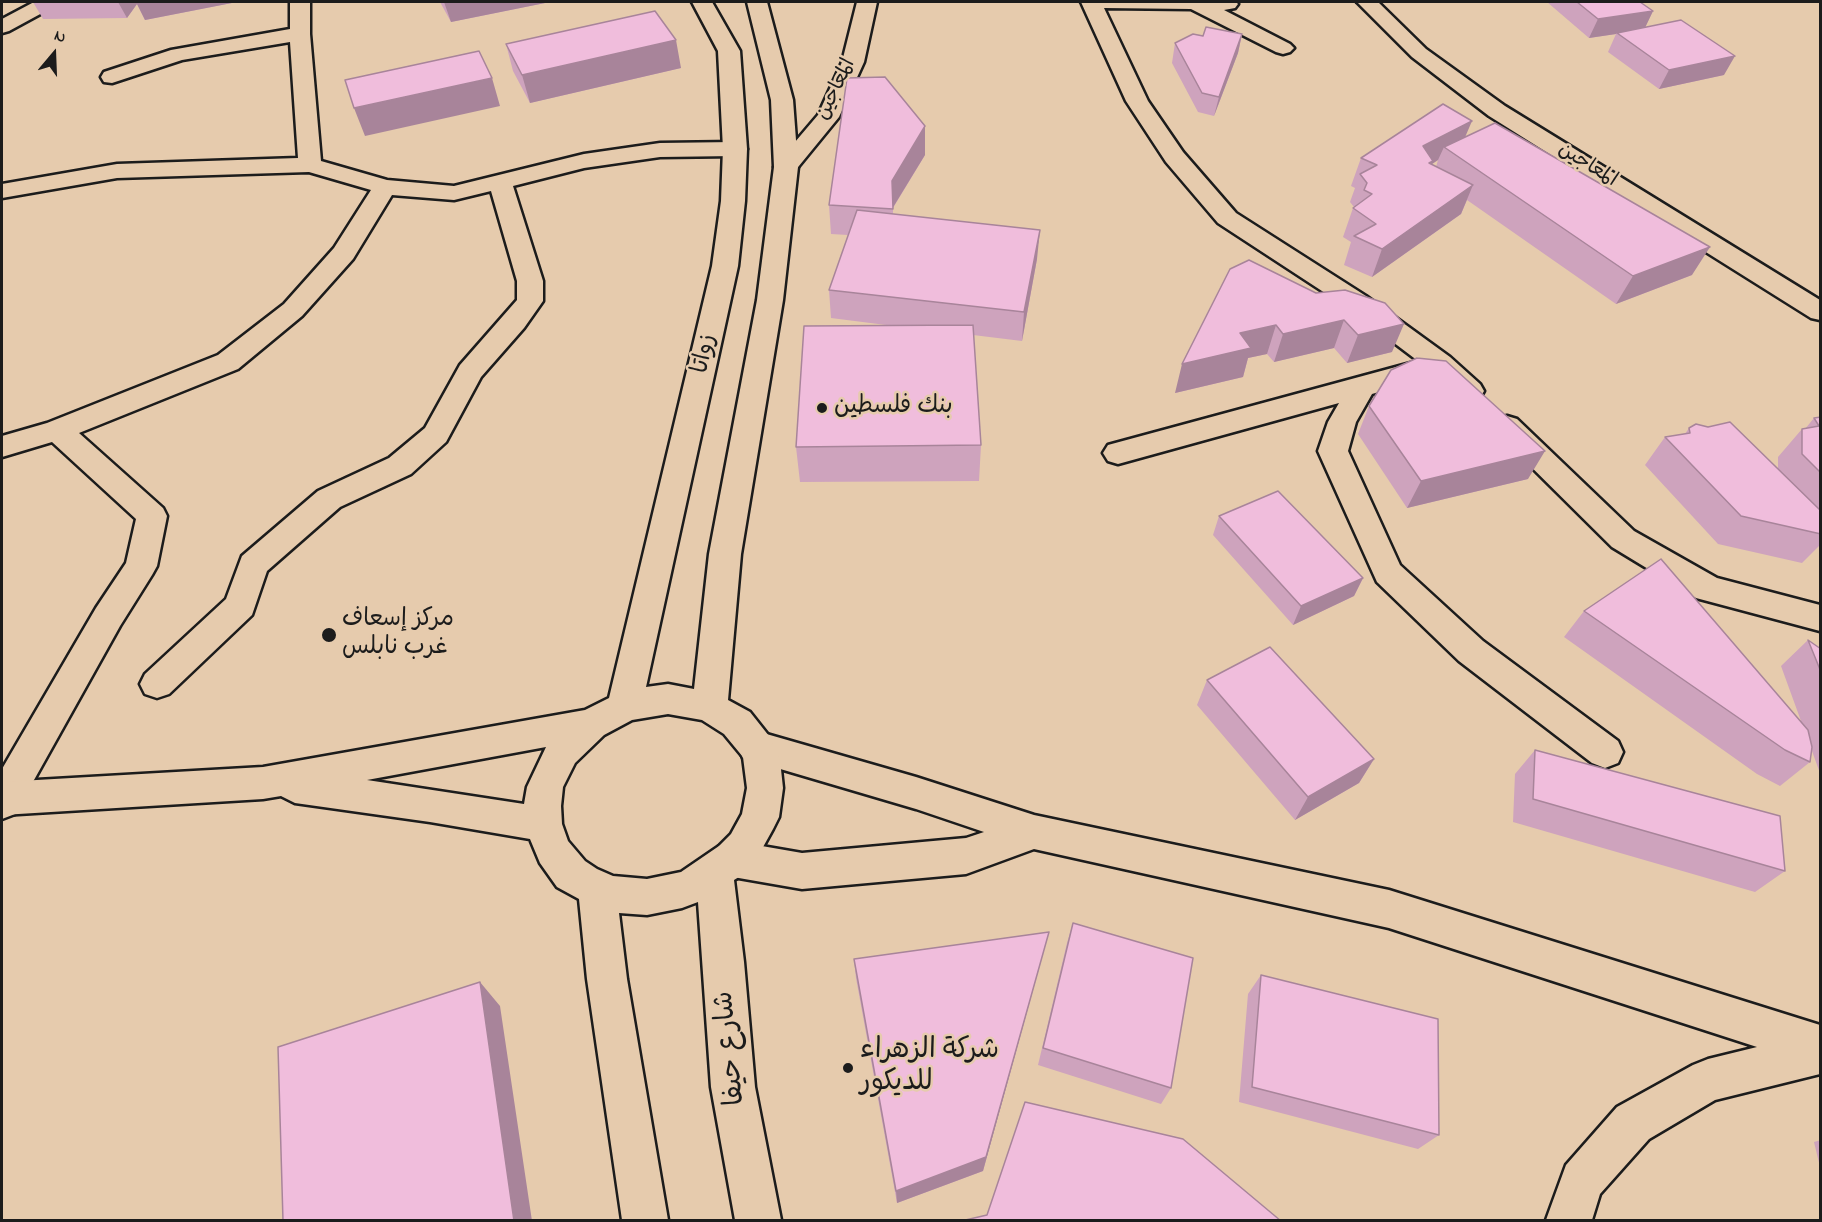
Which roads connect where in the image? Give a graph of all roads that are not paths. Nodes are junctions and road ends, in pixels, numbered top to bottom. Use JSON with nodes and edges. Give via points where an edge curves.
{"nodes":[{"id":1,"x":48,"y":2,"type":"edge"},
{"id":2,"x":300,"y":2,"type":"edge"},
{"id":3,"x":702,"y":2,"type":"edge"},
{"id":4,"x":758,"y":2,"type":"edge"},
{"id":5,"x":867,"y":2,"type":"edge"},
{"id":6,"x":1091,"y":2,"type":"edge"},
{"id":7,"x":1367,"y":2,"type":"edge"},
{"id":8,"x":1197,"y":4,"type":"junction"},
{"id":9,"x":1228,"y":4,"type":"dead end"},
{"id":10,"x":2,"y":27,"type":"edge"},
{"id":11,"x":300,"y":34,"type":"junction"},
{"id":12,"x":1283,"y":48,"type":"dead end"},
{"id":13,"x":112,"y":77,"type":"dead end"},
{"id":14,"x":735,"y":149,"type":"junction"},
{"id":15,"x":310,"y":165,"type":"junction"},
{"id":16,"x":786,"y":167,"type":"junction"},
{"id":17,"x":500,"y":182,"type":"junction"},
{"id":18,"x":385,"y":187,"type":"junction"},
{"id":19,"x":2,"y":191,"type":"edge"},
{"id":20,"x":1821,"y":312,"type":"edge"},
{"id":21,"x":1440,"y":364,"type":"junction"},
{"id":22,"x":1362,"y":387,"type":"junction"},
{"id":23,"x":57,"y":430,"type":"junction"},
{"id":24,"x":2,"y":446,"type":"edge"},
{"id":25,"x":1118,"y":453,"type":"dead end"},
{"id":26,"x":1821,"y":618,"type":"edge"},
{"id":27,"x":157,"y":684,"type":"dead end"},
{"id":28,"x":624,"y":707,"type":"junction"},
{"id":29,"x":710,"y":707,"type":"junction"},
{"id":30,"x":591,"y":724,"type":"junction"},
{"id":31,"x":756,"y":747,"type":"junction"},
{"id":32,"x":1605,"y":752,"type":"dead end"},
{"id":33,"x":263,"y":783,"type":"junction"},
{"id":34,"x":2,"y":800,"type":"edge"},
{"id":35,"x":543,"y":824,"type":"junction"},
{"id":36,"x":1034,"y":832,"type":"junction"},
{"id":37,"x":723,"y":866,"type":"junction"},
{"id":38,"x":597,"y":889,"type":"junction"},
{"id":39,"x":1821,"y":1046,"type":"edge"},
{"id":40,"x":1821,"y":1053,"type":"edge"},
{"id":41,"x":645,"y":1221,"type":"edge"},
{"id":42,"x":758,"y":1221,"type":"edge"},
{"id":43,"x":1569,"y":1221,"type":"edge"}],
"edges":[{"from":1,"to":10,"type":"street"},
{"from":2,"to":11,"type":"street"},
{"from":3,"to":14,"type":"street","name":"زواتا","via":[[729,51]]},
{"from":4,"to":16,"type":"street","via":[[782,100]]},
{"from":5,"to":16,"type":"street","name":"المعاجين","via":[[853,62],[828,117]]},
{"from":6,"to":8,"type":"street"},
{"from":6,"to":21,"type":"street","via":[[1137,101],[1174,157],[1227,218],[1357,302]]},
{"from":7,"to":20,"type":"street","name":"المعاجين","via":[[1419,53],[1497,111]]},
{"from":8,"to":9,"type":"street"},
{"from":8,"to":12,"type":"street"},
{"from":11,"to":13,"type":"street","via":[[178,54]]},
{"from":11,"to":15,"type":"street"},
{"from":14,"to":17,"type":"street","via":[[660,150],[584,161]]},
{"from":14,"to":28,"type":"street","name":"زواتا","via":[[725,266]]},
{"from":15,"to":18,"type":"street"},
{"from":15,"to":19,"type":"street","via":[[117,171]]},
{"from":16,"to":29,"type":"street","via":[[770,300],[725,554]]},
{"from":17,"to":18,"type":"street","via":[[454,194]]},
{"from":17,"to":27,"type":"street","via":[[530,281],[530,301],[470,372],[436,435],[400,466],[329,498],[253,565],[240,606]]},
{"from":18,"to":23,"type":"street","via":[[344,253],[293,310],[228,362]]},
{"from":21,"to":22,"type":"street"},
{"from":21,"to":26,"type":"street","via":[[1623,539],[1708,589]]},
{"from":22,"to":25,"type":"street"},
{"from":22,"to":32,"type":"street","via":[[1342,422],[1333,451],[1388,573],[1471,651]]},
{"from":23,"to":24,"type":"street"},
{"from":23,"to":34,"type":"street","via":[[152,516],[141,566]]},
{"from":28,"to":29,"type":"street","via":[[668,699]]},
{"from":28,"to":30,"type":"street"},
{"from":29,"to":31,"type":"street","via":[[737,723]]},
{"from":30,"to":33,"type":"street"},
{"from":30,"to":35,"type":"street","via":[[575,737],[552,770],[545,787]]},
{"from":31,"to":36,"type":"street"},
{"from":31,"to":37,"type":"street","via":[[765,773],[764,803],[753,832]]},
{"from":33,"to":34,"type":"street"},
{"from":33,"to":35,"type":"street"},
{"from":35,"to":38,"type":"street","via":[[546,838],[561,863],[571,874]]},
{"from":36,"to":37,"type":"street","via":[[966,856],[802,871]]},
{"from":36,"to":39,"type":"street","via":[[1389,909]]},
{"from":37,"to":38,"type":"street","via":[[681,890],[647,897]]},
{"from":37,"to":42,"type":"street","name":"شارع حيفا","via":[[724,962],[733,1087]]},
{"from":38,"to":41,"type":"street"},
{"from":40,"to":43,"type":"street","via":[[1708,1080],[1633,1123],[1582,1181]]}]}
